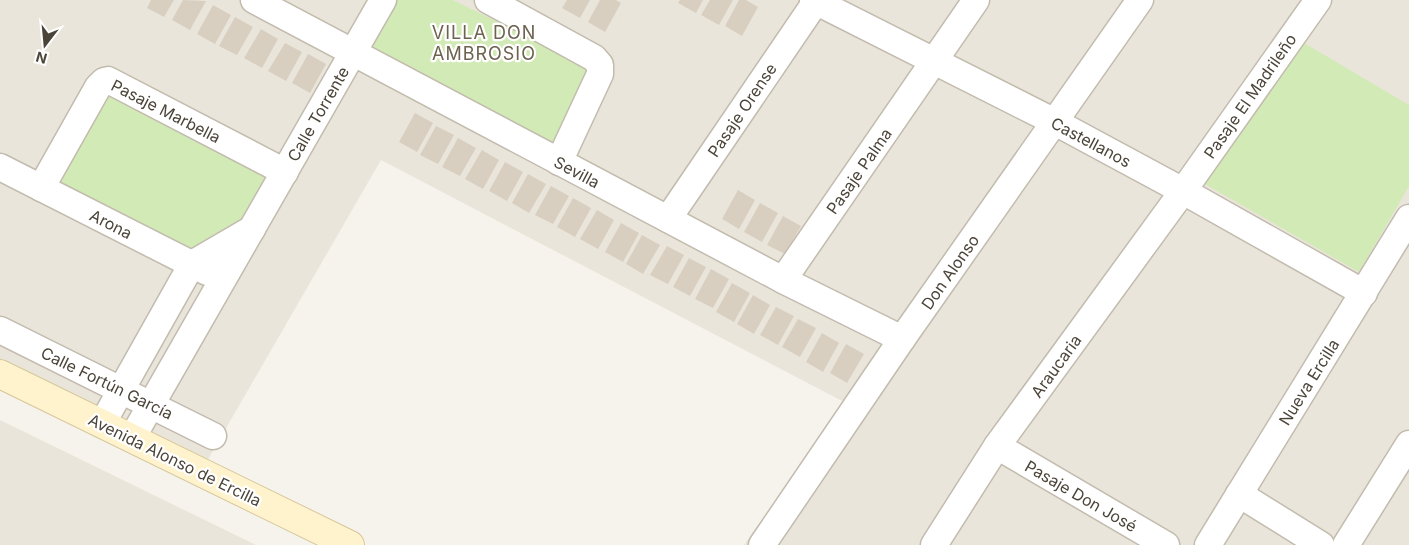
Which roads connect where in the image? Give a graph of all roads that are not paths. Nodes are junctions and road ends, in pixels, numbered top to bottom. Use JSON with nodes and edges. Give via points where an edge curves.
{"nodes":[{"id":1,"x":254,"y":0,"type":"edge"},
{"id":2,"x":383,"y":0,"type":"edge"},
{"id":3,"x":488,"y":0,"type":"edge"},
{"id":4,"x":815,"y":0,"type":"edge"},
{"id":5,"x":976,"y":0,"type":"edge"},
{"id":6,"x":1140,"y":0,"type":"edge"},
{"id":7,"x":1318,"y":0,"type":"edge"},
{"id":8,"x":354,"y":52,"type":"junction"},
{"id":9,"x":934,"y":61,"type":"junction"},
{"id":10,"x":1055,"y":122,"type":"junction"},
{"id":11,"x":559,"y":162,"type":"junction"},
{"id":12,"x":0,"y":168,"type":"edge"},
{"id":13,"x":285,"y":172,"type":"junction"},
{"id":14,"x":41,"y":188,"type":"junction"},
{"id":15,"x":1183,"y":191,"type":"junction"},
{"id":16,"x":1409,"y":218,"type":"edge"},
{"id":17,"x":668,"y":220,"type":"junction"},
{"id":18,"x":252,"y":228,"type":"junction"},
{"id":19,"x":192,"y":264,"type":"junction"},
{"id":20,"x":223,"y":280,"type":"junction"},
{"id":21,"x":784,"y":280,"type":"junction"},
{"id":22,"x":1364,"y":293,"type":"junction"},
{"id":23,"x":0,"y":330,"type":"edge"},
{"id":24,"x":902,"y":340,"type":"junction"},
{"id":25,"x":0,"y":374,"type":"edge"},
{"id":26,"x":121,"y":390,"type":"junction"},
{"id":27,"x":150,"y":405,"type":"junction"},
{"id":28,"x":102,"y":424,"type":"junction"},
{"id":29,"x":213,"y":436,"type":"dead end"},
{"id":30,"x":132,"y":438,"type":"junction"},
{"id":31,"x":1409,"y":444,"type":"edge"},
{"id":32,"x":997,"y":446,"type":"junction"},
{"id":33,"x":1240,"y":494,"type":"junction"},
{"id":34,"x":350,"y":545,"type":"edge"},
{"id":35,"x":762,"y":545,"type":"edge"},
{"id":36,"x":934,"y":545,"type":"edge"},
{"id":37,"x":1166,"y":545,"type":"edge"},
{"id":38,"x":1208,"y":545,"type":"edge"},
{"id":39,"x":1321,"y":545,"type":"edge"},
{"id":40,"x":1346,"y":545,"type":"edge"}],
"edges":[{"from":1,"to":8,"type":"street","name":"Sevilla"},
{"from":2,"to":8,"type":"street","name":"Calle Torrente"},
{"from":3,"to":11,"type":"street","via":[[594,58],[600,65],[600,74]]},
{"from":4,"to":9,"type":"street","name":"Castellanos"},
{"from":4,"to":17,"type":"street","name":"Pasaje Orense"},
{"from":5,"to":9,"type":"street","name":"Pasaje Palma"},
{"from":6,"to":10,"type":"street","name":"Don Alonso"},
{"from":7,"to":15,"type":"street","name":"Pasaje El Madrileño"},
{"from":8,"to":11,"type":"street","name":"Sevilla"},
{"from":8,"to":13,"type":"street","name":"Calle Torrente"},
{"from":9,"to":10,"type":"street","name":"Castellanos"},
{"from":9,"to":21,"type":"street","name":"Pasaje Palma"},
{"from":10,"to":15,"type":"street","name":"Castellanos"},
{"from":10,"to":24,"type":"street","name":"Don Alonso"},
{"from":11,"to":17,"type":"street","name":"Sevilla"},
{"from":12,"to":14,"type":"street","name":"Arona"},
{"from":13,"to":14,"type":"street","name":"Pasaje Marbella","via":[[108,80],[98,87]]},
{"from":13,"to":18,"type":"street","name":"Calle Torrente"},
{"from":14,"to":19,"type":"street","name":"Arona"},
{"from":15,"to":22,"type":"street","name":"Castellanos"},
{"from":15,"to":32,"type":"street","name":"Araucaria"},
{"from":16,"to":22,"type":"street","name":"Nueva Ercilla"},
{"from":17,"to":21,"type":"street","name":"Sevilla"},
{"from":18,"to":19,"type":"street","name":"Calle Torrente"},
{"from":18,"to":20,"type":"street","name":"Calle Torrente"},
{"from":19,"to":20,"type":"street","name":"Arona"},
{"from":19,"to":26,"type":"street","name":"Calle Torrente"},
{"from":20,"to":27,"type":"street","name":"Calle Torrente"},
{"from":21,"to":24,"type":"street","name":"Sevilla"},
{"from":22,"to":33,"type":"street","name":"Nueva Ercilla"},
{"from":23,"to":26,"type":"street","name":"Calle Fortún García"},
{"from":24,"to":35,"type":"street","name":"Don Alonso"},
{"from":25,"to":28,"type":"main road","name":"Avenida Alonso de Ercilla"},
{"from":26,"to":27,"type":"street","name":"Calle Fortún García"},
{"from":26,"to":28,"type":"street","name":"Calle Torrente"},
{"from":27,"to":29,"type":"street","name":"Calle Fortún García"},
{"from":27,"to":30,"type":"street","name":"Calle Torrente"},
{"from":28,"to":30,"type":"main road","name":"Avenida Alonso de Ercilla"},
{"from":30,"to":34,"type":"main road","name":"Avenida Alonso de Ercilla"},
{"from":31,"to":40,"type":"street"},
{"from":32,"to":36,"type":"street","name":"Araucaria"},
{"from":32,"to":37,"type":"street","name":"Pasaje Don José"},
{"from":33,"to":38,"type":"street","name":"Nueva Ercilla"},
{"from":33,"to":39,"type":"street"}]}
